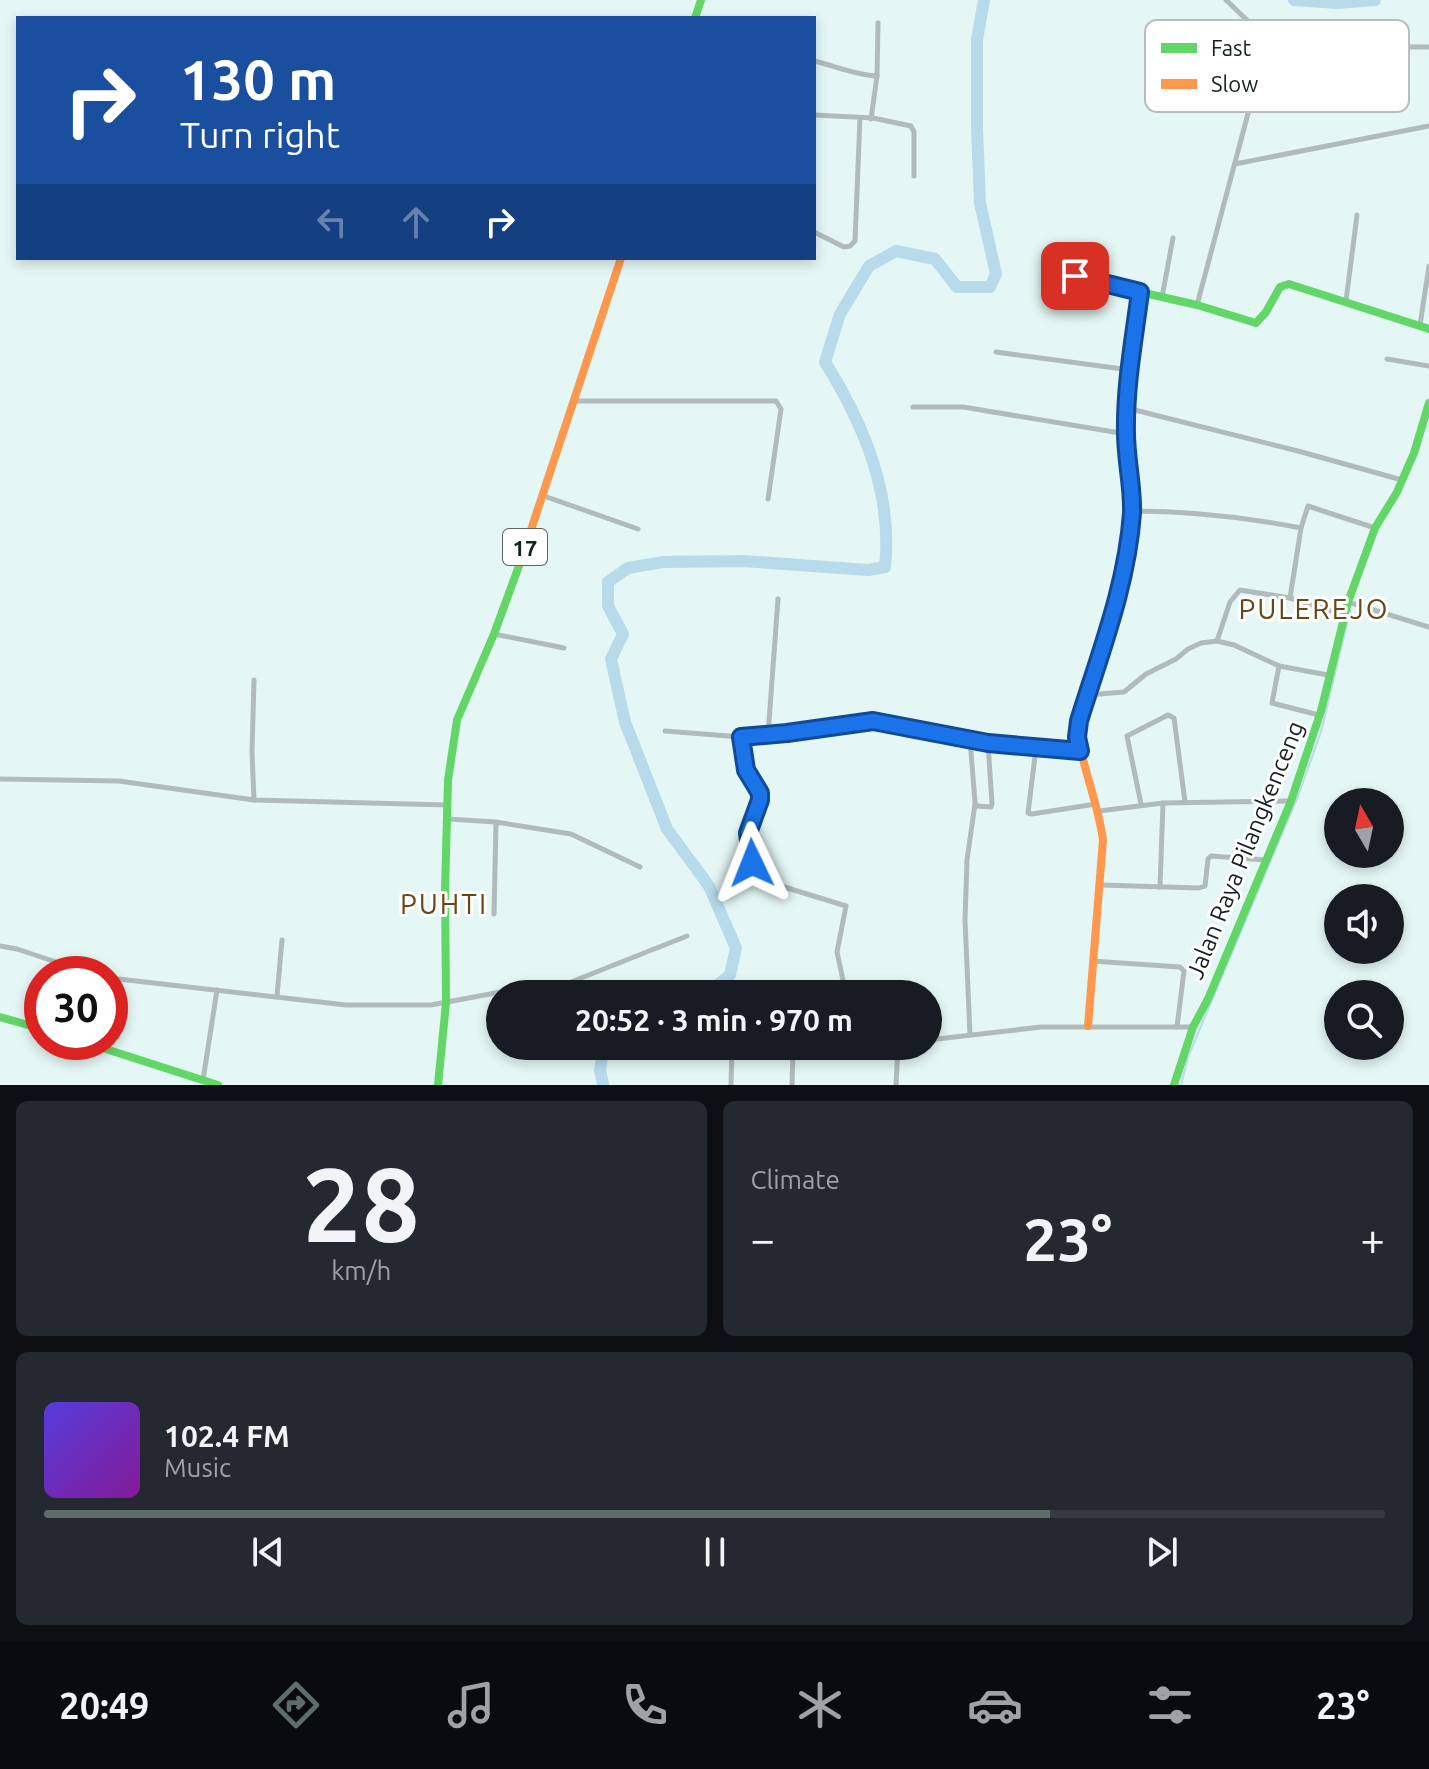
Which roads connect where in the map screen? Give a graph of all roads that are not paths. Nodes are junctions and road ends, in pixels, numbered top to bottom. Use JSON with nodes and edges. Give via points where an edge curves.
{"nodes":[{"id":1,"x":1226,"y":0,"type":"edge"},
{"id":2,"x":1247,"y":20,"type":"edge"},
{"id":3,"x":878,"y":23,"type":"dead end"},
{"id":4,"x":1409,"y":47,"type":"edge"},
{"id":5,"x":1429,"y":47,"type":"edge"},
{"id":6,"x":816,"y":61,"type":"edge"},
{"id":7,"x":877,"y":76,"type":"junction"},
{"id":8,"x":1249,"y":112,"type":"edge"},
{"id":9,"x":816,"y":115,"type":"edge"},
{"id":10,"x":860,"y":118,"type":"junction"},
{"id":11,"x":871,"y":119,"type":"junction"},
{"id":12,"x":1429,"y":126,"type":"edge"},
{"id":13,"x":1235,"y":164,"type":"junction"},
{"id":14,"x":914,"y":176,"type":"dead end"},
{"id":15,"x":1357,"y":215,"type":"dead end"},
{"id":16,"x":816,"y":233,"type":"edge"},
{"id":17,"x":1173,"y":238,"type":"dead end"},
{"id":18,"x":620,"y":260,"type":"edge"},
{"id":19,"x":1429,"y":266,"type":"edge"},
{"id":20,"x":1075,"y":276,"type":"dead end"},
{"id":21,"x":1140,"y":292,"type":"junction"},
{"id":22,"x":1162,"y":297,"type":"junction"},
{"id":23,"x":1346,"y":301,"type":"junction"},
{"id":24,"x":1197,"y":305,"type":"junction"},
{"id":25,"x":1425,"y":327,"type":"edge"},
{"id":26,"x":996,"y":352,"type":"dead end"},
{"id":27,"x":1387,"y":359,"type":"dead end"},
{"id":28,"x":1429,"y":366,"type":"edge"},
{"id":29,"x":1130,"y":370,"type":"junction"},
{"id":30,"x":575,"y":401,"type":"junction"},
{"id":31,"x":913,"y":407,"type":"dead end"},
{"id":32,"x":1429,"y":407,"type":"edge"},
{"id":33,"x":1127,"y":408,"type":"junction"},
{"id":34,"x":1126,"y":434,"type":"junction"},
{"id":35,"x":1403,"y":481,"type":"junction"},
{"id":36,"x":544,"y":496,"type":"junction"},
{"id":37,"x":768,"y":499,"type":"dead end"},
{"id":38,"x":1132,"y":511,"type":"junction"},
{"id":39,"x":1301,"y":528,"type":"junction"},
{"id":40,"x":1375,"y":528,"type":"junction"},
{"id":41,"x":638,"y":529,"type":"dead end"},
{"id":42,"x":1290,"y":598,"type":"junction"},
{"id":43,"x":778,"y":599,"type":"dead end"},
{"id":44,"x":1348,"y":602,"type":"junction"},
{"id":45,"x":1345,"y":615,"type":"junction"},
{"id":46,"x":1429,"y":627,"type":"edge"},
{"id":47,"x":494,"y":634,"type":"junction"},
{"id":48,"x":1217,"y":641,"type":"junction"},
{"id":49,"x":564,"y":648,"type":"dead end"},
{"id":50,"x":1279,"y":666,"type":"junction"},
{"id":51,"x":1328,"y":675,"type":"junction"},
{"id":52,"x":254,"y":680,"type":"dead end"},
{"id":53,"x":1087,"y":695,"type":"junction"},
{"id":54,"x":1320,"y":715,"type":"junction"},
{"id":55,"x":665,"y":731,"type":"dead end"},
{"id":56,"x":768,"y":735,"type":"junction"},
{"id":57,"x":741,"y":737,"type":"junction"},
{"id":58,"x":970,"y":740,"type":"junction"},
{"id":59,"x":988,"y":743,"type":"junction"},
{"id":60,"x":1036,"y":748,"type":"junction"},
{"id":61,"x":1080,"y":751,"type":"junction"},
{"id":62,"x":0,"y":779,"type":"edge"},
{"id":63,"x":254,"y":800,"type":"junction"},
{"id":64,"x":1291,"y":801,"type":"junction"},
{"id":65,"x":1185,"y":802,"type":"junction"},
{"id":66,"x":1163,"y":803,"type":"junction"},
{"id":67,"x":975,"y":804,"type":"junction"},
{"id":68,"x":1141,"y":804,"type":"junction"},
{"id":69,"x":448,"y":805,"type":"junction"},
{"id":70,"x":1097,"y":807,"type":"junction"},
{"id":71,"x":447,"y":819,"type":"junction"},
{"id":72,"x":496,"y":822,"type":"junction"},
{"id":73,"x":1267,"y":860,"type":"junction"},
{"id":74,"x":640,"y":867,"type":"dead end"},
{"id":75,"x":1101,"y":885,"type":"junction"},
{"id":76,"x":1160,"y":887,"type":"junction"},
{"id":77,"x":494,"y":914,"type":"dead end"},
{"id":78,"x":687,"y":936,"type":"dead end"},
{"id":79,"x":282,"y":940,"type":"dead end"},
{"id":80,"x":0,"y":946,"type":"edge"},
{"id":81,"x":38,"y":956,"type":"edge"},
{"id":82,"x":1092,"y":961,"type":"junction"},
{"id":83,"x":128,"y":980,"type":"edge"},
{"id":84,"x":842,"y":980,"type":"edge"},
{"id":85,"x":217,"y":990,"type":"junction"},
{"id":86,"x":277,"y":996,"type":"junction"},
{"id":87,"x":446,"y":1003,"type":"junction"},
{"id":88,"x":0,"y":1017,"type":"edge"},
{"id":89,"x":24,"y":1024,"type":"edge"},
{"id":90,"x":1088,"y":1026,"type":"junction"},
{"id":91,"x":1177,"y":1027,"type":"junction"},
{"id":92,"x":1193,"y":1027,"type":"junction"},
{"id":93,"x":970,"y":1035,"type":"junction"},
{"id":94,"x":942,"y":1038,"type":"edge"},
{"id":95,"x":128,"y":1056,"type":"edge"},
{"id":96,"x":732,"y":1060,"type":"edge"},
{"id":97,"x":793,"y":1060,"type":"edge"},
{"id":98,"x":897,"y":1060,"type":"edge"},
{"id":99,"x":203,"y":1080,"type":"junction"},
{"id":100,"x":218,"y":1085,"type":"edge"},
{"id":101,"x":438,"y":1085,"type":"edge"},
{"id":102,"x":731,"y":1085,"type":"edge"},
{"id":103,"x":792,"y":1085,"type":"edge"},
{"id":104,"x":896,"y":1085,"type":"edge"},
{"id":105,"x":1174,"y":1085,"type":"edge"}],
"edges":[{"from":1,"to":2,"type":"street"},
{"from":3,"to":7,"type":"street"},
{"from":4,"to":5,"type":"street"},
{"from":6,"to":7,"type":"street"},
{"from":7,"to":11,"type":"street"},
{"from":8,"to":13,"type":"street"},
{"from":9,"to":10,"type":"street"},
{"from":10,"to":11,"type":"street"},
{"from":10,"to":16,"type":"street","via":[[855,241],[844,247]]},
{"from":11,"to":14,"type":"street","via":[[911,126]]},
{"from":12,"to":13,"type":"street"},
{"from":13,"to":24,"type":"street"},
{"from":15,"to":23,"type":"street"},
{"from":17,"to":22,"type":"street"},
{"from":18,"to":30,"type":"main road","number":"17"},
{"from":19,"to":25,"type":"street"},
{"from":20,"to":21,"type":"street"},
{"from":21,"to":22,"type":"main road"},
{"from":21,"to":29,"type":"main road"},
{"from":22,"to":24,"type":"main road"},
{"from":23,"to":24,"type":"main road","via":[[1285,285],[1256,323]]},
{"from":23,"to":25,"type":"main road"},
{"from":26,"to":29,"type":"street"},
{"from":27,"to":28,"type":"street"},
{"from":29,"to":33,"type":"main road"},
{"from":30,"to":36,"type":"main road","number":"17"},
{"from":30,"to":37,"type":"street","via":[[776,401],[781,409]]},
{"from":31,"to":34,"type":"street","via":[[963,407]]},
{"from":32,"to":35,"type":"main road","name":"Jalan Raya Pilangkenceng"},
{"from":33,"to":34,"type":"main road"},
{"from":33,"to":35,"type":"street"},
{"from":34,"to":38,"type":"main road"},
{"from":35,"to":40,"type":"main road","name":"Jalan Raya Pilangkenceng"},
{"from":36,"to":41,"type":"street"},
{"from":36,"to":47,"type":"main road","number":"17"},
{"from":38,"to":39,"type":"street"},
{"from":38,"to":53,"type":"main road","via":[[1118,598]]},
{"from":39,"to":40,"type":"street","via":[[1311,506]]},
{"from":39,"to":42,"type":"street"},
{"from":40,"to":44,"type":"main road","name":"Jalan Raya Pilangkenceng"},
{"from":42,"to":45,"type":"street"},
{"from":42,"to":48,"type":"street","via":[[1240,590],[1230,602]]},
{"from":43,"to":56,"type":"street"},
{"from":44,"to":45,"type":"main road","name":"Jalan Raya Pilangkenceng"},
{"from":44,"to":46,"type":"street"},
{"from":45,"to":51,"type":"main road","name":"Jalan Raya Pilangkenceng"},
{"from":47,"to":49,"type":"street"},
{"from":47,"to":69,"type":"main road","number":"17","via":[[457,720]]},
{"from":48,"to":50,"type":"street"},
{"from":48,"to":53,"type":"street","via":[[1188,649],[1124,692]]},
{"from":50,"to":51,"type":"street"},
{"from":50,"to":54,"type":"street","via":[[1272,703]]},
{"from":51,"to":54,"type":"main road","name":"Jalan Raya Pilangkenceng"},
{"from":52,"to":63,"type":"street"},
{"from":53,"to":61,"type":"main road","via":[[1077,732]]},
{"from":54,"to":64,"type":"main road","name":"Jalan Raya Pilangkenceng"},
{"from":55,"to":57,"type":"street"},
{"from":56,"to":57,"type":"street"},
{"from":56,"to":58,"type":"street","via":[[873,721]]},
{"from":57,"to":84,"type":"street","via":[[746,770],[760,793],[748,833],[752,863],[768,882],[846,906],[837,946]]},
{"from":58,"to":59,"type":"street"},
{"from":58,"to":67,"type":"street"},
{"from":59,"to":60,"type":"street"},
{"from":59,"to":67,"type":"street","via":[[992,805]]},
{"from":60,"to":61,"type":"street"},
{"from":60,"to":70,"type":"street","via":[[1028,813]]},
{"from":61,"to":70,"type":"main road"},
{"from":62,"to":63,"type":"street","via":[[119,781]]},
{"from":63,"to":69,"type":"street"},
{"from":64,"to":65,"type":"street"},
{"from":64,"to":73,"type":"main road","name":"Jalan Raya Pilangkenceng"},
{"from":65,"to":66,"type":"street"},
{"from":65,"to":68,"type":"street","via":[[1174,718],[1168,715],[1127,736]]},
{"from":66,"to":68,"type":"street"},
{"from":66,"to":76,"type":"street"},
{"from":67,"to":93,"type":"street","via":[[965,920]]},
{"from":68,"to":70,"type":"street"},
{"from":69,"to":71,"type":"main road","number":"17"},
{"from":70,"to":75,"type":"main road","via":[[1103,840]]},
{"from":71,"to":72,"type":"street"},
{"from":71,"to":87,"type":"main road","number":"17"},
{"from":72,"to":74,"type":"street","via":[[571,834]]},
{"from":72,"to":77,"type":"street"},
{"from":73,"to":76,"type":"street","via":[[1211,856],[1204,887]]},
{"from":73,"to":92,"type":"main road","name":"Jalan Raya Pilangkenceng"},
{"from":75,"to":76,"type":"street"},
{"from":75,"to":82,"type":"main road"},
{"from":78,"to":87,"type":"street","via":[[566,984]]},
{"from":79,"to":86,"type":"street"},
{"from":80,"to":81,"type":"street"},
{"from":82,"to":90,"type":"main road"},
{"from":82,"to":91,"type":"street","via":[[1180,967],[1184,971]]},
{"from":83,"to":85,"type":"street"},
{"from":85,"to":86,"type":"street"},
{"from":85,"to":99,"type":"street"},
{"from":86,"to":87,"type":"street","via":[[366,1006]]},
{"from":87,"to":101,"type":"main road","number":"17"},
{"from":88,"to":89,"type":"main road"},
{"from":90,"to":91,"type":"street"},
{"from":90,"to":93,"type":"street"},
{"from":91,"to":92,"type":"street"},
{"from":92,"to":105,"type":"main road","name":"Jalan Raya Pilangkenceng"},
{"from":93,"to":94,"type":"street"},
{"from":95,"to":99,"type":"main road"},
{"from":96,"to":102,"type":"street"},
{"from":97,"to":103,"type":"street"},
{"from":98,"to":104,"type":"street"},
{"from":99,"to":100,"type":"main road"}]}
